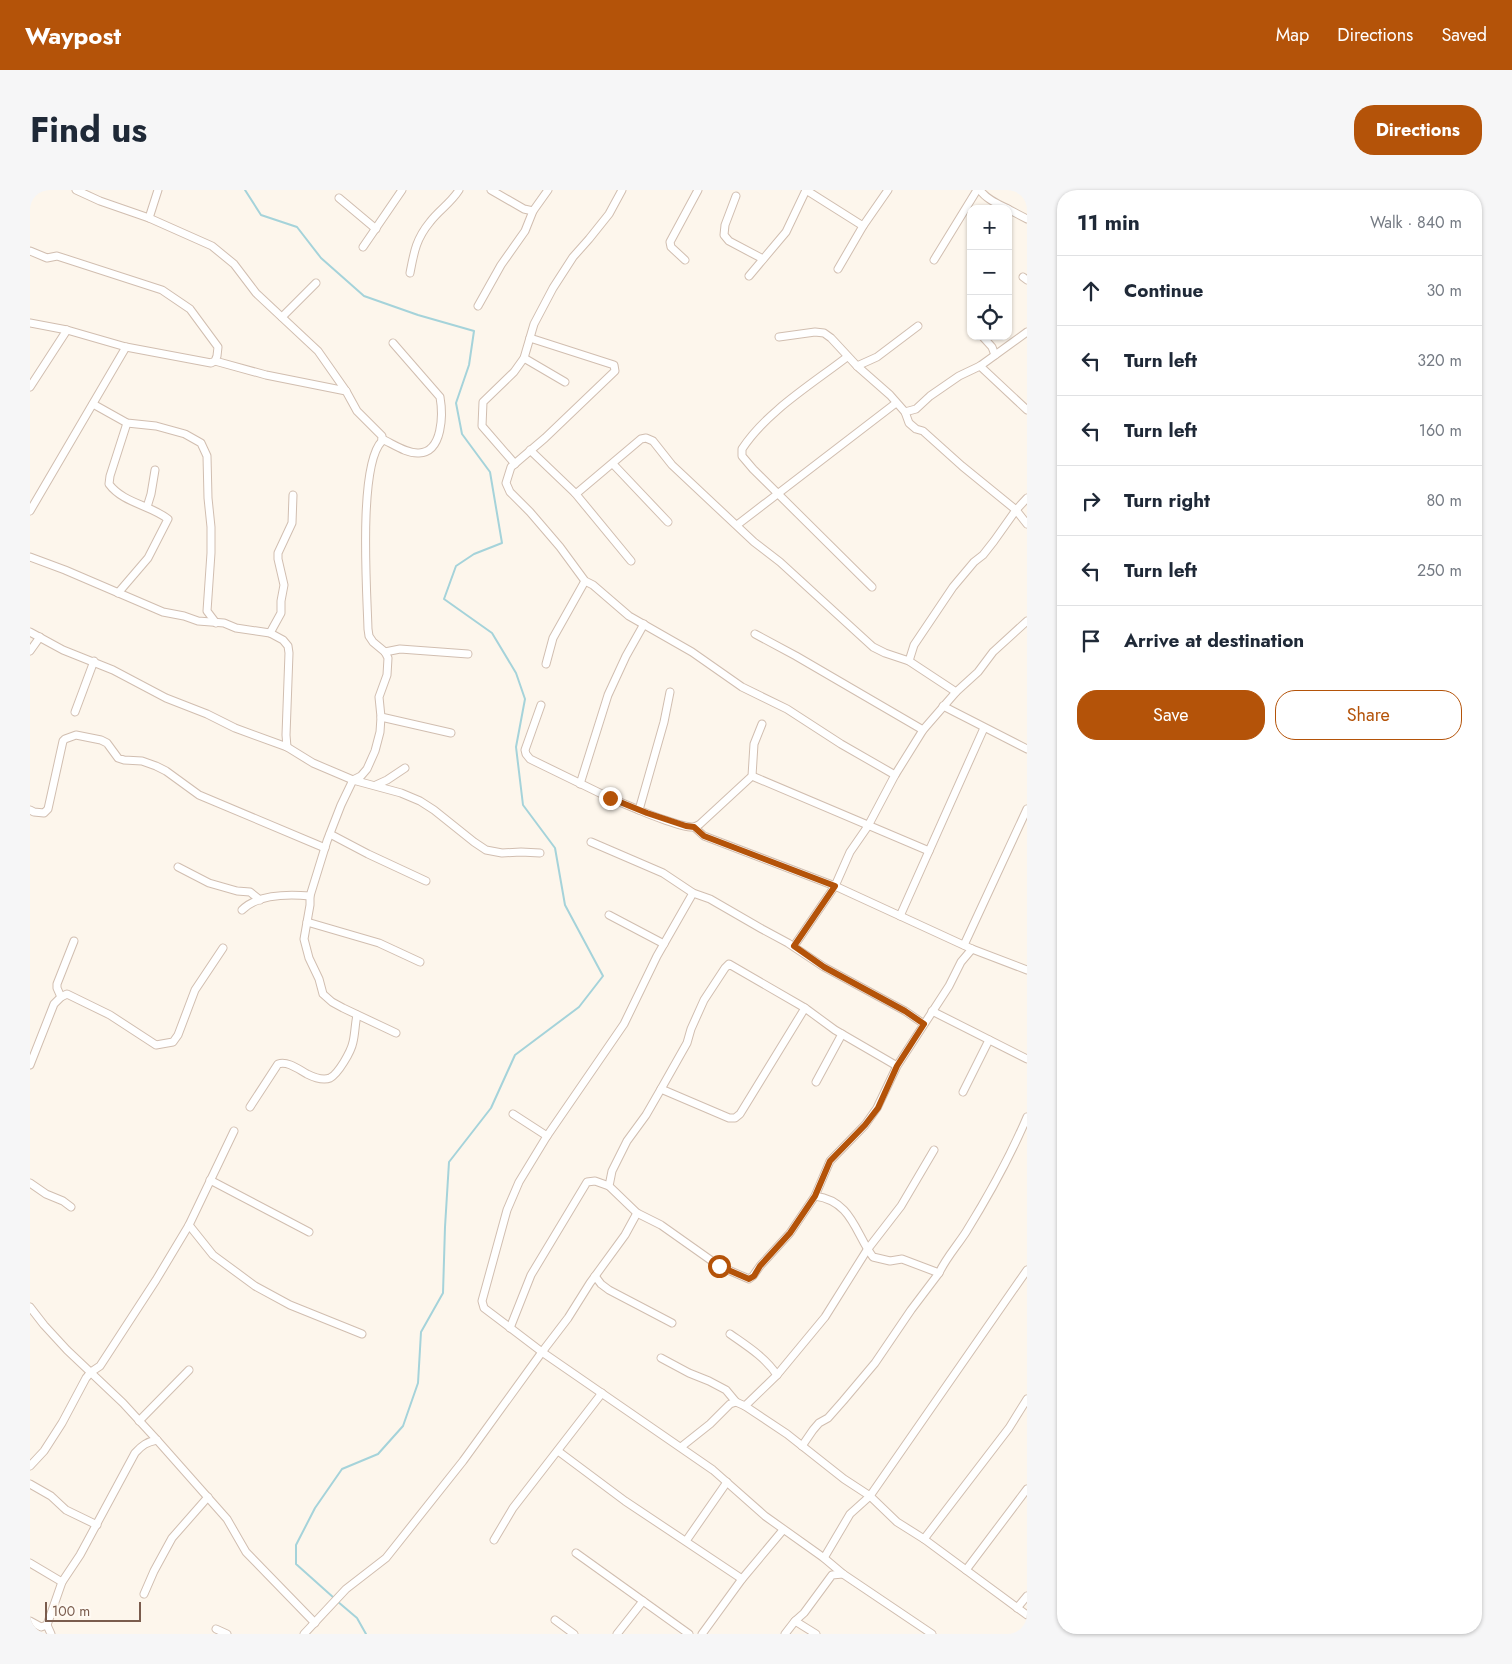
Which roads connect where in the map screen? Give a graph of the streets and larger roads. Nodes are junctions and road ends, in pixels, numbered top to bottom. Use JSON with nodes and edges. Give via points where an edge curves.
{"nodes":[{"id":1,"x":76,"y":190,"type":"edge"},
{"id":2,"x":158,"y":190,"type":"edge"},
{"id":3,"x":402,"y":190,"type":"edge"},
{"id":4,"x":459,"y":190,"type":"edge"},
{"id":5,"x":491,"y":190,"type":"edge"},
{"id":6,"x":548,"y":190,"type":"edge"},
{"id":7,"x":622,"y":190,"type":"edge"},
{"id":8,"x":698,"y":190,"type":"edge"},
{"id":9,"x":806,"y":190,"type":"edge"},
{"id":10,"x":888,"y":190,"type":"edge"},
{"id":11,"x":978,"y":190,"type":"edge"},
{"id":12,"x":736,"y":196,"type":"dead end"},
{"id":13,"x":339,"y":198,"type":"dead end"},
{"id":14,"x":1001,"y":205,"type":"edge"},
{"id":15,"x":533,"y":211,"type":"junction"},
{"id":16,"x":1012,"y":211,"type":"edge"},
{"id":17,"x":149,"y":218,"type":"junction"},
{"id":18,"x":1027,"y":219,"type":"edge"},
{"id":19,"x":864,"y":226,"type":"junction"},
{"id":20,"x":376,"y":229,"type":"junction"},
{"id":21,"x":363,"y":247,"type":"dead end"},
{"id":22,"x":30,"y":251,"type":"edge"},
{"id":23,"x":763,"y":259,"type":"junction"},
{"id":24,"x":685,"y":260,"type":"dead end"},
{"id":25,"x":934,"y":260,"type":"dead end"},
{"id":26,"x":838,"y":269,"type":"dead end"},
{"id":27,"x":410,"y":273,"type":"dead end"},
{"id":28,"x":749,"y":276,"type":"dead end"},
{"id":29,"x":316,"y":283,"type":"dead end"},
{"id":30,"x":478,"y":306,"type":"dead end"},
{"id":31,"x":282,"y":317,"type":"junction"},
{"id":32,"x":30,"y":323,"type":"edge"},
{"id":33,"x":918,"y":326,"type":"dead end"},
{"id":34,"x":67,"y":330,"type":"junction"},
{"id":35,"x":1027,"y":332,"type":"edge"},
{"id":36,"x":780,"y":337,"type":"dead end"},
{"id":37,"x":530,"y":338,"type":"junction"},
{"id":38,"x":986,"y":340,"type":"edge"},
{"id":39,"x":393,"y":343,"type":"dead end"},
{"id":40,"x":126,"y":347,"type":"junction"},
{"id":41,"x":994,"y":355,"type":"junction"},
{"id":42,"x":847,"y":357,"type":"junction"},
{"id":43,"x":524,"y":358,"type":"junction"},
{"id":44,"x":215,"y":361,"type":"junction"},
{"id":45,"x":857,"y":366,"type":"junction"},
{"id":46,"x":980,"y":366,"type":"junction"},
{"id":47,"x":566,"y":382,"type":"dead end"},
{"id":48,"x":30,"y":387,"type":"edge"},
{"id":49,"x":346,"y":391,"type":"junction"},
{"id":50,"x":896,"y":403,"type":"junction"},
{"id":51,"x":93,"y":404,"type":"junction"},
{"id":52,"x":1027,"y":410,"type":"edge"},
{"id":53,"x":905,"y":412,"type":"junction"},
{"id":54,"x":127,"y":423,"type":"junction"},
{"id":55,"x":382,"y":439,"type":"junction"},
{"id":56,"x":530,"y":450,"type":"junction"},
{"id":57,"x":515,"y":464,"type":"junction"},
{"id":58,"x":612,"y":464,"type":"junction"},
{"id":59,"x":155,"y":470,"type":"dead end"},
{"id":60,"x":574,"y":493,"type":"junction"},
{"id":61,"x":778,"y":494,"type":"junction"},
{"id":62,"x":293,"y":495,"type":"dead end"},
{"id":63,"x":1027,"y":498,"type":"edge"},
{"id":64,"x":147,"y":507,"type":"junction"},
{"id":65,"x":30,"y":510,"type":"edge"},
{"id":66,"x":1016,"y":510,"type":"junction"},
{"id":67,"x":668,"y":522,"type":"dead end"},
{"id":68,"x":1027,"y":524,"type":"edge"},
{"id":69,"x":737,"y":525,"type":"junction"},
{"id":70,"x":30,"y":557,"type":"edge"},
{"id":71,"x":632,"y":561,"type":"dead end"},
{"id":72,"x":585,"y":581,"type":"junction"},
{"id":73,"x":872,"y":588,"type":"dead end"},
{"id":74,"x":118,"y":593,"type":"junction"},
{"id":75,"x":1027,"y":622,"type":"edge"},
{"id":76,"x":216,"y":623,"type":"junction"},
{"id":77,"x":644,"y":624,"type":"junction"},
{"id":78,"x":30,"y":632,"type":"edge"},
{"id":79,"x":270,"y":633,"type":"junction"},
{"id":80,"x":755,"y":634,"type":"dead end"},
{"id":81,"x":40,"y":637,"type":"junction"},
{"id":82,"x":30,"y":651,"type":"edge"},
{"id":83,"x":385,"y":652,"type":"junction"},
{"id":84,"x":468,"y":654,"type":"dead end"},
{"id":85,"x":909,"y":660,"type":"junction"},
{"id":86,"x":94,"y":662,"type":"junction"},
{"id":87,"x":546,"y":664,"type":"dead end"},
{"id":88,"x":670,"y":692,"type":"dead end"},
{"id":89,"x":956,"y":692,"type":"junction"},
{"id":90,"x":541,"y":705,"type":"dead end"},
{"id":91,"x":943,"y":706,"type":"junction"},
{"id":92,"x":75,"y":712,"type":"dead end"},
{"id":93,"x":381,"y":716,"type":"junction"},
{"id":94,"x":762,"y":724,"type":"dead end"},
{"id":95,"x":984,"y":728,"type":"junction"},
{"id":96,"x":924,"y":730,"type":"junction"},
{"id":97,"x":451,"y":733,"type":"dead end"},
{"id":98,"x":288,"y":748,"type":"junction"},
{"id":99,"x":1027,"y":749,"type":"edge"},
{"id":100,"x":405,"y":768,"type":"dead end"},
{"id":101,"x":895,"y":775,"type":"junction"},
{"id":102,"x":752,"y":776,"type":"junction"},
{"id":103,"x":353,"y":780,"type":"junction"},
{"id":104,"x":580,"y":784,"type":"junction"},
{"id":105,"x":376,"y":785,"type":"junction"},
{"id":106,"x":1027,"y":809,"type":"edge"},
{"id":107,"x":30,"y":810,"type":"edge"},
{"id":108,"x":639,"y":810,"type":"junction"},
{"id":109,"x":868,"y":826,"type":"junction"},
{"id":110,"x":694,"y":827,"type":"junction"},
{"id":111,"x":330,"y":834,"type":"junction"},
{"id":112,"x":591,"y":842,"type":"dead end"},
{"id":113,"x":325,"y":848,"type":"junction"},
{"id":114,"x":929,"y":851,"type":"junction"},
{"id":115,"x":540,"y":853,"type":"dead end"},
{"id":116,"x":178,"y":866,"type":"dead end"},
{"id":117,"x":426,"y":881,"type":"dead end"},
{"id":118,"x":835,"y":886,"type":"junction"},
{"id":119,"x":693,"y":893,"type":"junction"},
{"id":120,"x":310,"y":896,"type":"junction"},
{"id":121,"x":260,"y":900,"type":"junction"},
{"id":122,"x":242,"y":910,"type":"dead end"},
{"id":123,"x":609,"y":915,"type":"dead end"},
{"id":124,"x":900,"y":916,"type":"junction"},
{"id":125,"x":307,"y":922,"type":"junction"},
{"id":126,"x":74,"y":941,"type":"dead end"},
{"id":127,"x":664,"y":944,"type":"junction"},
{"id":128,"x":794,"y":946,"type":"junction"},
{"id":129,"x":964,"y":946,"type":"junction"},
{"id":130,"x":223,"y":948,"type":"dead end"},
{"id":131,"x":972,"y":949,"type":"junction"},
{"id":132,"x":420,"y":962,"type":"dead end"},
{"id":133,"x":1027,"y":970,"type":"edge"},
{"id":134,"x":61,"y":997,"type":"junction"},
{"id":135,"x":805,"y":1008,"type":"junction"},
{"id":136,"x":932,"y":1012,"type":"junction"},
{"id":137,"x":356,"y":1015,"type":"junction"},
{"id":138,"x":924,"y":1024,"type":"junction"},
{"id":139,"x":396,"y":1033,"type":"dead end"},
{"id":140,"x":842,"y":1034,"type":"junction"},
{"id":141,"x":989,"y":1040,"type":"junction"},
{"id":142,"x":1027,"y":1059,"type":"edge"},
{"id":143,"x":30,"y":1065,"type":"edge"},
{"id":144,"x":897,"y":1066,"type":"junction"},
{"id":145,"x":816,"y":1082,"type":"dead end"},
{"id":146,"x":662,"y":1088,"type":"junction"},
{"id":147,"x":963,"y":1092,"type":"dead end"},
{"id":148,"x":250,"y":1107,"type":"dead end"},
{"id":149,"x":513,"y":1114,"type":"dead end"},
{"id":150,"x":1027,"y":1117,"type":"edge"},
{"id":151,"x":234,"y":1131,"type":"dead end"},
{"id":152,"x":547,"y":1136,"type":"junction"},
{"id":153,"x":934,"y":1150,"type":"dead end"},
{"id":154,"x":210,"y":1180,"type":"junction"},
{"id":155,"x":30,"y":1183,"type":"edge"},
{"id":156,"x":609,"y":1186,"type":"junction"},
{"id":157,"x":815,"y":1196,"type":"junction"},
{"id":158,"x":71,"y":1207,"type":"dead end"},
{"id":159,"x":637,"y":1213,"type":"junction"},
{"id":160,"x":189,"y":1225,"type":"junction"},
{"id":161,"x":309,"y":1232,"type":"dead end"},
{"id":162,"x":867,"y":1250,"type":"junction"},
{"id":163,"x":1027,"y":1270,"type":"edge"},
{"id":164,"x":938,"y":1273,"type":"junction"},
{"id":165,"x":595,"y":1276,"type":"junction"},
{"id":166,"x":30,"y":1308,"type":"edge"},
{"id":167,"x":672,"y":1323,"type":"dead end"},
{"id":168,"x":510,"y":1328,"type":"junction"},
{"id":169,"x":362,"y":1334,"type":"dead end"},
{"id":170,"x":730,"y":1334,"type":"dead end"},
{"id":171,"x":542,"y":1352,"type":"junction"},
{"id":172,"x":662,"y":1358,"type":"dead end"},
{"id":173,"x":189,"y":1370,"type":"dead end"},
{"id":174,"x":91,"y":1372,"type":"junction"},
{"id":175,"x":777,"y":1375,"type":"junction"},
{"id":176,"x":602,"y":1393,"type":"junction"},
{"id":177,"x":1027,"y":1399,"type":"edge"},
{"id":178,"x":736,"y":1402,"type":"junction"},
{"id":179,"x":745,"y":1406,"type":"junction"},
{"id":180,"x":139,"y":1421,"type":"junction"},
{"id":181,"x":157,"y":1440,"type":"junction"},
{"id":182,"x":802,"y":1446,"type":"junction"},
{"id":183,"x":681,"y":1447,"type":"junction"},
{"id":184,"x":558,"y":1451,"type":"junction"},
{"id":185,"x":30,"y":1466,"type":"edge"},
{"id":186,"x":727,"y":1482,"type":"junction"},
{"id":187,"x":30,"y":1484,"type":"edge"},
{"id":188,"x":1027,"y":1489,"type":"edge"},
{"id":189,"x":870,"y":1496,"type":"junction"},
{"id":190,"x":208,"y":1498,"type":"junction"},
{"id":191,"x":97,"y":1525,"type":"junction"},
{"id":192,"x":783,"y":1530,"type":"junction"},
{"id":193,"x":924,"y":1538,"type":"junction"},
{"id":194,"x":494,"y":1540,"type":"dead end"},
{"id":195,"x":686,"y":1541,"type":"junction"},
{"id":196,"x":576,"y":1553,"type":"dead end"},
{"id":197,"x":824,"y":1558,"type":"junction"},
{"id":198,"x":30,"y":1563,"type":"edge"},
{"id":199,"x":966,"y":1570,"type":"junction"},
{"id":200,"x":843,"y":1574,"type":"junction"},
{"id":201,"x":742,"y":1579,"type":"junction"},
{"id":202,"x":62,"y":1582,"type":"junction"},
{"id":203,"x":144,"y":1594,"type":"dead end"},
{"id":204,"x":1027,"y":1596,"type":"edge"},
{"id":205,"x":643,"y":1601,"type":"junction"},
{"id":206,"x":1017,"y":1608,"type":"junction"},
{"id":207,"x":1027,"y":1615,"type":"edge"},
{"id":208,"x":555,"y":1620,"type":"dead end"},
{"id":209,"x":795,"y":1621,"type":"junction"},
{"id":210,"x":32,"y":1622,"type":"edge"},
{"id":211,"x":315,"y":1623,"type":"junction"},
{"id":212,"x":47,"y":1625,"type":"junction"},
{"id":213,"x":216,"y":1629,"type":"dead end"},
{"id":214,"x":30,"y":1631,"type":"edge"},
{"id":215,"x":51,"y":1634,"type":"edge"},
{"id":216,"x":227,"y":1634,"type":"edge"},
{"id":217,"x":304,"y":1634,"type":"edge"},
{"id":218,"x":574,"y":1634,"type":"edge"},
{"id":219,"x":617,"y":1634,"type":"edge"},
{"id":220,"x":689,"y":1634,"type":"edge"},
{"id":221,"x":702,"y":1634,"type":"edge"},
{"id":222,"x":785,"y":1634,"type":"edge"},
{"id":223,"x":816,"y":1634,"type":"edge"},
{"id":224,"x":932,"y":1634,"type":"edge"}],
"edges":[{"from":1,"to":17,"type":"street"},
{"from":2,"to":17,"type":"street"},
{"from":3,"to":20,"type":"street"},
{"from":4,"to":27,"type":"street","via":[[430,222],[415,245]]},
{"from":5,"to":15,"type":"street"},
{"from":6,"to":15,"type":"street"},
{"from":7,"to":37,"type":"street","via":[[609,214],[573,257],[553,288]]},
{"from":8,"to":24,"type":"street","via":[[670,242],[671,248]]},
{"from":9,"to":19,"type":"street"},
{"from":9,"to":23,"type":"street","via":[[786,232]]},
{"from":10,"to":19,"type":"street"},
{"from":11,"to":14,"type":"street"},
{"from":11,"to":25,"type":"street"},
{"from":12,"to":23,"type":"street","via":[[724,235]]},
{"from":13,"to":20,"type":"street"},
{"from":15,"to":30,"type":"street","via":[[525,231]]},
{"from":16,"to":18,"type":"street"},
{"from":17,"to":31,"type":"street","via":[[212,246],[234,264],[256,293]]},
{"from":19,"to":26,"type":"street"},
{"from":20,"to":21,"type":"street"},
{"from":22,"to":44,"type":"street","via":[[47,258],[57,256],[162,290],[190,309],[218,347]]},
{"from":23,"to":28,"type":"street"},
{"from":29,"to":31,"type":"street"},
{"from":31,"to":49,"type":"street","via":[[318,351]]},
{"from":32,"to":34,"type":"street"},
{"from":33,"to":45,"type":"street","via":[[877,357]]},
{"from":34,"to":40,"type":"street"},
{"from":34,"to":48,"type":"street"},
{"from":35,"to":41,"type":"street"},
{"from":36,"to":42,"type":"street","via":[[824,333]]},
{"from":37,"to":43,"type":"street"},
{"from":37,"to":56,"type":"street","via":[[614,365],[615,371]]},
{"from":38,"to":41,"type":"street"},
{"from":39,"to":55,"type":"street","via":[[440,397],[440,435],[428,451],[418,453]]},
{"from":40,"to":44,"type":"street"},
{"from":40,"to":51,"type":"street"},
{"from":41,"to":46,"type":"street"},
{"from":42,"to":45,"type":"street"},
{"from":42,"to":61,"type":"street","via":[[754,431],[742,449],[742,456],[753,470]]},
{"from":43,"to":47,"type":"street"},
{"from":43,"to":57,"type":"street","via":[[483,402],[482,409],[482,426]]},
{"from":44,"to":49,"type":"street","via":[[266,376]]},
{"from":45,"to":50,"type":"street"},
{"from":46,"to":52,"type":"street"},
{"from":46,"to":53,"type":"street","via":[[959,376],[916,409]]},
{"from":49,"to":55,"type":"street","via":[[357,411],[378,430]]},
{"from":50,"to":53,"type":"street"},
{"from":50,"to":61,"type":"street"},
{"from":51,"to":54,"type":"street"},
{"from":51,"to":65,"type":"street"},
{"from":53,"to":66,"type":"street","via":[[909,423],[923,431]]},
{"from":54,"to":64,"type":"street","via":[[109,484],[116,493]]},
{"from":54,"to":76,"type":"street","via":[[186,434],[201,443],[207,456],[211,553],[207,604]]},
{"from":55,"to":83,"type":"street","via":[[373,455],[366,499],[366,584],[369,636]]},
{"from":56,"to":57,"type":"street"},
{"from":56,"to":60,"type":"street"},
{"from":57,"to":72,"type":"street","via":[[506,478],[507,488],[560,546]]},
{"from":58,"to":60,"type":"street","via":[[580,492]]},
{"from":58,"to":67,"type":"street"},
{"from":58,"to":69,"type":"street","via":[[641,439],[653,441],[672,465]]},
{"from":59,"to":64,"type":"street"},
{"from":60,"to":71,"type":"street"},
{"from":61,"to":69,"type":"street"},
{"from":61,"to":73,"type":"street"},
{"from":62,"to":79,"type":"street","via":[[292,523],[278,553],[284,585],[281,613]]},
{"from":63,"to":66,"type":"street"},
{"from":64,"to":74,"type":"street","via":[[168,519],[167,523],[148,558]]},
{"from":66,"to":68,"type":"street"},
{"from":66,"to":85,"type":"street","via":[[994,542],[953,587],[914,645]]},
{"from":69,"to":85,"type":"street","via":[[873,647]]},
{"from":70,"to":74,"type":"street"},
{"from":72,"to":77,"type":"street"},
{"from":72,"to":87,"type":"street","via":[[553,638]]},
{"from":74,"to":76,"type":"street","via":[[163,612]]},
{"from":75,"to":89,"type":"street","via":[[993,652],[978,672]]},
{"from":76,"to":79,"type":"street"},
{"from":77,"to":101,"type":"street","via":[[742,686]]},
{"from":77,"to":104,"type":"street","via":[[608,695]]},
{"from":78,"to":81,"type":"street"},
{"from":79,"to":98,"type":"street","via":[[288,646]]},
{"from":80,"to":96,"type":"street"},
{"from":81,"to":82,"type":"street"},
{"from":81,"to":86,"type":"street"},
{"from":83,"to":84,"type":"street","via":[[400,649]]},
{"from":83,"to":93,"type":"street","via":[[388,658],[379,697]]},
{"from":85,"to":89,"type":"street"},
{"from":86,"to":92,"type":"street"},
{"from":86,"to":98,"type":"street","via":[[166,698]]},
{"from":88,"to":108,"type":"street"},
{"from":89,"to":91,"type":"street"},
{"from":90,"to":104,"type":"street","via":[[526,754]]},
{"from":91,"to":95,"type":"street"},
{"from":91,"to":96,"type":"street"},
{"from":93,"to":97,"type":"street"},
{"from":93,"to":103,"type":"street","via":[[375,751],[367,769]]},
{"from":94,"to":102,"type":"street","via":[[754,744]]},
{"from":95,"to":99,"type":"street"},
{"from":95,"to":114,"type":"street"},
{"from":96,"to":101,"type":"street"},
{"from":98,"to":103,"type":"street"},
{"from":100,"to":105,"type":"street"},
{"from":101,"to":109,"type":"street"},
{"from":102,"to":109,"type":"street"},
{"from":102,"to":110,"type":"street"},
{"from":103,"to":105,"type":"street"},
{"from":103,"to":111,"type":"street"},
{"from":104,"to":108,"type":"street"},
{"from":105,"to":115,"type":"street","via":[[420,801],[486,850]]},
{"from":106,"to":129,"type":"street"},
{"from":107,"to":113,"type":"street","via":[[44,813],[48,809],[64,742],[76,735],[84,736],[107,743],[118,758],[142,761],[166,770],[199,794]]},
{"from":108,"to":110,"type":"street"},
{"from":109,"to":114,"type":"street"},
{"from":109,"to":118,"type":"street","via":[[850,852]]},
{"from":110,"to":118,"type":"street","via":[[704,836]]},
{"from":111,"to":113,"type":"street"},
{"from":111,"to":117,"type":"street"},
{"from":112,"to":119,"type":"street","via":[[663,873]]},
{"from":113,"to":120,"type":"street"},
{"from":114,"to":124,"type":"street"},
{"from":116,"to":121,"type":"street","via":[[209,883],[250,892]]},
{"from":118,"to":124,"type":"street"},
{"from":118,"to":128,"type":"street"},
{"from":119,"to":127,"type":"street"},
{"from":119,"to":128,"type":"street","via":[[710,899]]},
{"from":120,"to":121,"type":"street","via":[[288,895]]},
{"from":120,"to":125,"type":"street"},
{"from":121,"to":122,"type":"street","via":[[249,903]]},
{"from":123,"to":127,"type":"street"},
{"from":124,"to":129,"type":"street"},
{"from":125,"to":132,"type":"street","via":[[379,942]]},
{"from":125,"to":137,"type":"street","via":[[305,946],[323,994]]},
{"from":126,"to":134,"type":"street","via":[[57,984]]},
{"from":127,"to":152,"type":"street","via":[[624,1024]]},
{"from":128,"to":138,"type":"street","via":[[824,967]]},
{"from":129,"to":131,"type":"street"},
{"from":130,"to":134,"type":"street","via":[[195,990],[178,1035],[168,1044],[156,1045],[110,1015],[67,994]]},
{"from":131,"to":133,"type":"street"},
{"from":131,"to":136,"type":"street"},
{"from":134,"to":143,"type":"street","via":[[54,1004]]},
{"from":135,"to":140,"type":"street"},
{"from":135,"to":146,"type":"street","via":[[735,1118]]},
{"from":135,"to":146,"type":"street","via":[[729,964],[704,1000],[687,1043]]},
{"from":136,"to":138,"type":"street"},
{"from":136,"to":141,"type":"street"},
{"from":137,"to":139,"type":"street"},
{"from":137,"to":148,"type":"street","via":[[353,1044],[330,1078],[309,1075],[283,1062],[278,1064]]},
{"from":138,"to":144,"type":"street"},
{"from":140,"to":144,"type":"street"},
{"from":140,"to":145,"type":"street"},
{"from":141,"to":142,"type":"street"},
{"from":141,"to":147,"type":"street"},
{"from":144,"to":157,"type":"street","via":[[878,1108],[830,1161]]},
{"from":146,"to":156,"type":"street","via":[[627,1140]]},
{"from":149,"to":152,"type":"street"},
{"from":150,"to":164,"type":"street","via":[[1002,1171]]},
{"from":151,"to":154,"type":"street"},
{"from":152,"to":168,"type":"street","via":[[506,1210],[482,1301],[484,1308]]},
{"from":153,"to":162,"type":"street","via":[[901,1206]]},
{"from":154,"to":160,"type":"street"},
{"from":154,"to":161,"type":"street"},
{"from":155,"to":158,"type":"street"},
{"from":156,"to":159,"type":"street"},
{"from":156,"to":168,"type":"street","via":[[596,1181],[587,1182],[531,1275]]},
{"from":157,"to":159,"type":"street","via":[[790,1233],[749,1279],[719,1266],[661,1224]]},
{"from":157,"to":162,"type":"street","via":[[826,1198],[851,1217]]},
{"from":159,"to":165,"type":"street"},
{"from":160,"to":169,"type":"street","via":[[213,1255],[255,1286],[290,1305]]},
{"from":160,"to":174,"type":"street","via":[[100,1366]]},
{"from":162,"to":164,"type":"street","via":[[880,1260],[902,1259]]},
{"from":162,"to":175,"type":"street","via":[[825,1317]]},
{"from":163,"to":189,"type":"street"},
{"from":164,"to":182,"type":"street","via":[[875,1363]]},
{"from":165,"to":167,"type":"street","via":[[609,1290]]},
{"from":165,"to":171,"type":"street"},
{"from":166,"to":174,"type":"street"},
{"from":168,"to":171,"type":"street"},
{"from":170,"to":175,"type":"street","via":[[763,1358]]},
{"from":171,"to":176,"type":"street"},
{"from":171,"to":211,"type":"street","via":[[463,1461],[386,1558],[346,1589]]},
{"from":172,"to":178,"type":"street","via":[[726,1390]]},
{"from":173,"to":180,"type":"street"},
{"from":174,"to":180,"type":"street"},
{"from":174,"to":185,"type":"street","via":[[44,1451]]},
{"from":175,"to":179,"type":"street"},
{"from":176,"to":183,"type":"street"},
{"from":176,"to":184,"type":"street"},
{"from":177,"to":193,"type":"street"},
{"from":178,"to":179,"type":"street"},
{"from":178,"to":183,"type":"street"},
{"from":179,"to":182,"type":"street"},
{"from":180,"to":181,"type":"street"},
{"from":181,"to":190,"type":"street"},
{"from":181,"to":191,"type":"street","via":[[140,1446],[135,1453]]},
{"from":182,"to":189,"type":"street","via":[[844,1480]]},
{"from":183,"to":186,"type":"street"},
{"from":184,"to":194,"type":"street","via":[[513,1508]]},
{"from":184,"to":195,"type":"street"},
{"from":186,"to":192,"type":"street"},
{"from":186,"to":195,"type":"street"},
{"from":187,"to":191,"type":"street","via":[[51,1496],[66,1510]]},
{"from":188,"to":199,"type":"street"},
{"from":189,"to":193,"type":"street","via":[[897,1522]]},
{"from":189,"to":197,"type":"street","via":[[850,1514]]},
{"from":190,"to":203,"type":"street","via":[[172,1538]]},
{"from":190,"to":211,"type":"street","via":[[227,1519],[246,1552]]},
{"from":191,"to":202,"type":"street"},
{"from":192,"to":197,"type":"street"},
{"from":192,"to":201,"type":"street"},
{"from":193,"to":199,"type":"street"},
{"from":195,"to":201,"type":"street"},
{"from":196,"to":205,"type":"street"},
{"from":197,"to":200,"type":"street"},
{"from":198,"to":202,"type":"street"},
{"from":199,"to":206,"type":"street"},
{"from":200,"to":209,"type":"street","via":[[832,1575]]},
{"from":200,"to":224,"type":"street"},
{"from":201,"to":221,"type":"street"},
{"from":202,"to":212,"type":"street"},
{"from":204,"to":206,"type":"street"},
{"from":205,"to":219,"type":"street"},
{"from":205,"to":220,"type":"street"},
{"from":206,"to":207,"type":"street"},
{"from":208,"to":218,"type":"street"},
{"from":209,"to":222,"type":"street"},
{"from":209,"to":223,"type":"street"},
{"from":210,"to":212,"type":"street"},
{"from":210,"to":214,"type":"street"},
{"from":211,"to":217,"type":"street"},
{"from":212,"to":215,"type":"street"},
{"from":213,"to":216,"type":"street"}]}
